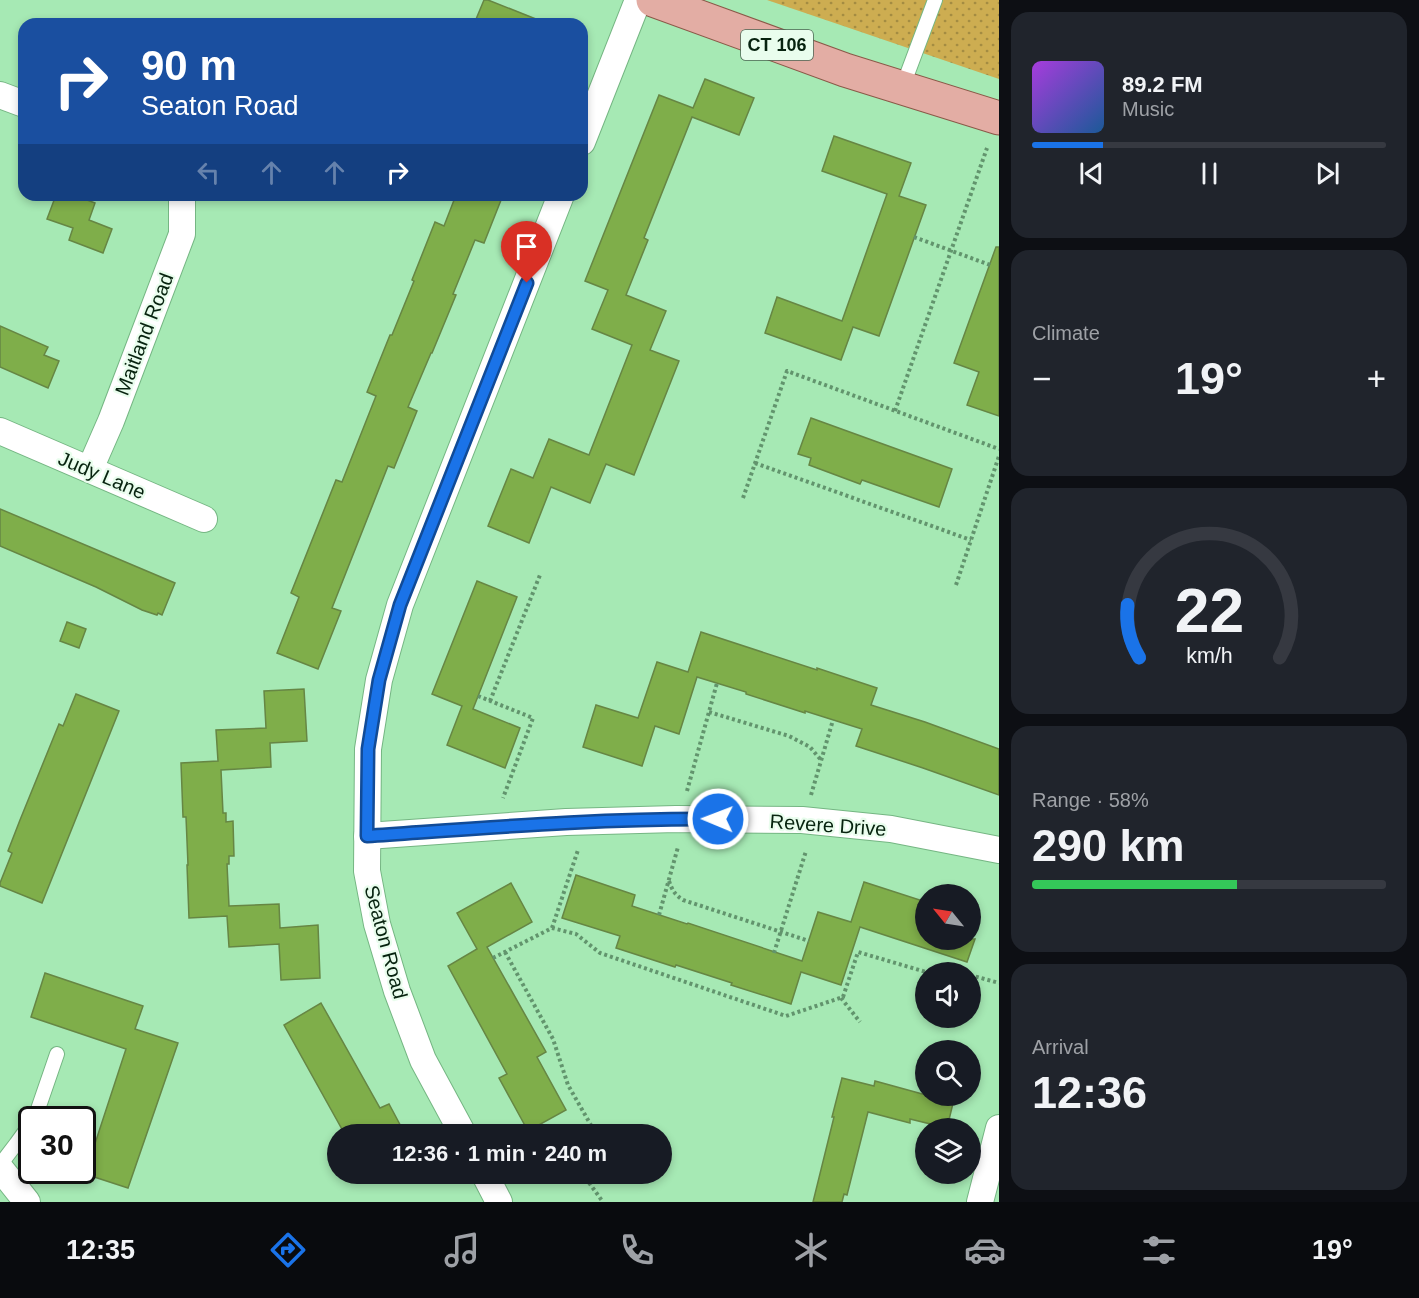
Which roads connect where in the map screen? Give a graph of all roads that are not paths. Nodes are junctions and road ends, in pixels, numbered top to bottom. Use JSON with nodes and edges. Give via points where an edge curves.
{"nodes":[{"id":1,"x":638,"y":0,"type":"edge"},
{"id":2,"x":653,"y":0,"type":"edge"},
{"id":3,"x":935,"y":0,"type":"edge"},
{"id":4,"x":692,"y":7,"type":"edge"},
{"id":5,"x":902,"y":87,"type":"junction"},
{"id":6,"x":0,"y":95,"type":"edge"},
{"id":7,"x":18,"y":102,"type":"edge"},
{"id":8,"x":999,"y":118,"type":"edge"},
{"id":9,"x":588,"y":127,"type":"edge"},
{"id":10,"x":182,"y":201,"type":"edge"},
{"id":11,"x":559,"y":201,"type":"edge"},
{"id":12,"x":0,"y":431,"type":"edge"},
{"id":13,"x":90,"y":469,"type":"junction"},
{"id":14,"x":204,"y":519,"type":"dead end"},
{"id":15,"x":367,"y":836,"type":"junction"},
{"id":16,"x":999,"y":850,"type":"edge"},
{"id":17,"x":57,"y":1054,"type":"dead end"},
{"id":18,"x":39,"y":1106,"type":"edge"},
{"id":19,"x":458,"y":1124,"type":"edge"},
{"id":20,"x":999,"y":1128,"type":"edge"},
{"id":21,"x":18,"y":1141,"type":"edge"},
{"id":22,"x":0,"y":1166,"type":"edge"},
{"id":23,"x":490,"y":1184,"type":"edge"},
{"id":24,"x":27,"y":1202,"type":"edge"},
{"id":25,"x":500,"y":1202,"type":"edge"},
{"id":26,"x":980,"y":1202,"type":"edge"}],
"edges":[{"from":1,"to":9,"type":"street"},
{"from":2,"to":4,"type":"main road","number":"CT 106"},
{"from":3,"to":5,"type":"lane"},
{"from":4,"to":5,"type":"main road","number":"CT 106","via":[[845,70]]},
{"from":5,"to":8,"type":"main road","number":"CT 106"},
{"from":6,"to":7,"type":"street"},
{"from":10,"to":13,"type":"street","name":"Maitland Road","via":[[182,234]]},
{"from":11,"to":15,"type":"street","name":"Seaton Road","via":[[400,605],[379,680],[368,749]]},
{"from":12,"to":13,"type":"street","name":"Judy Lane"},
{"from":13,"to":14,"type":"street","name":"Judy Lane"},
{"from":15,"to":16,"type":"street","name":"Revere Drive","via":[[566,822],[802,820],[891,829]]},
{"from":15,"to":19,"type":"street","name":"Seaton Road","via":[[368,872],[377,924],[397,991],[423,1060]]},
{"from":17,"to":18,"type":"lane"},
{"from":20,"to":26,"type":"street"},
{"from":21,"to":22,"type":"lane"},
{"from":22,"to":24,"type":"street"},
{"from":23,"to":25,"type":"street"}]}
